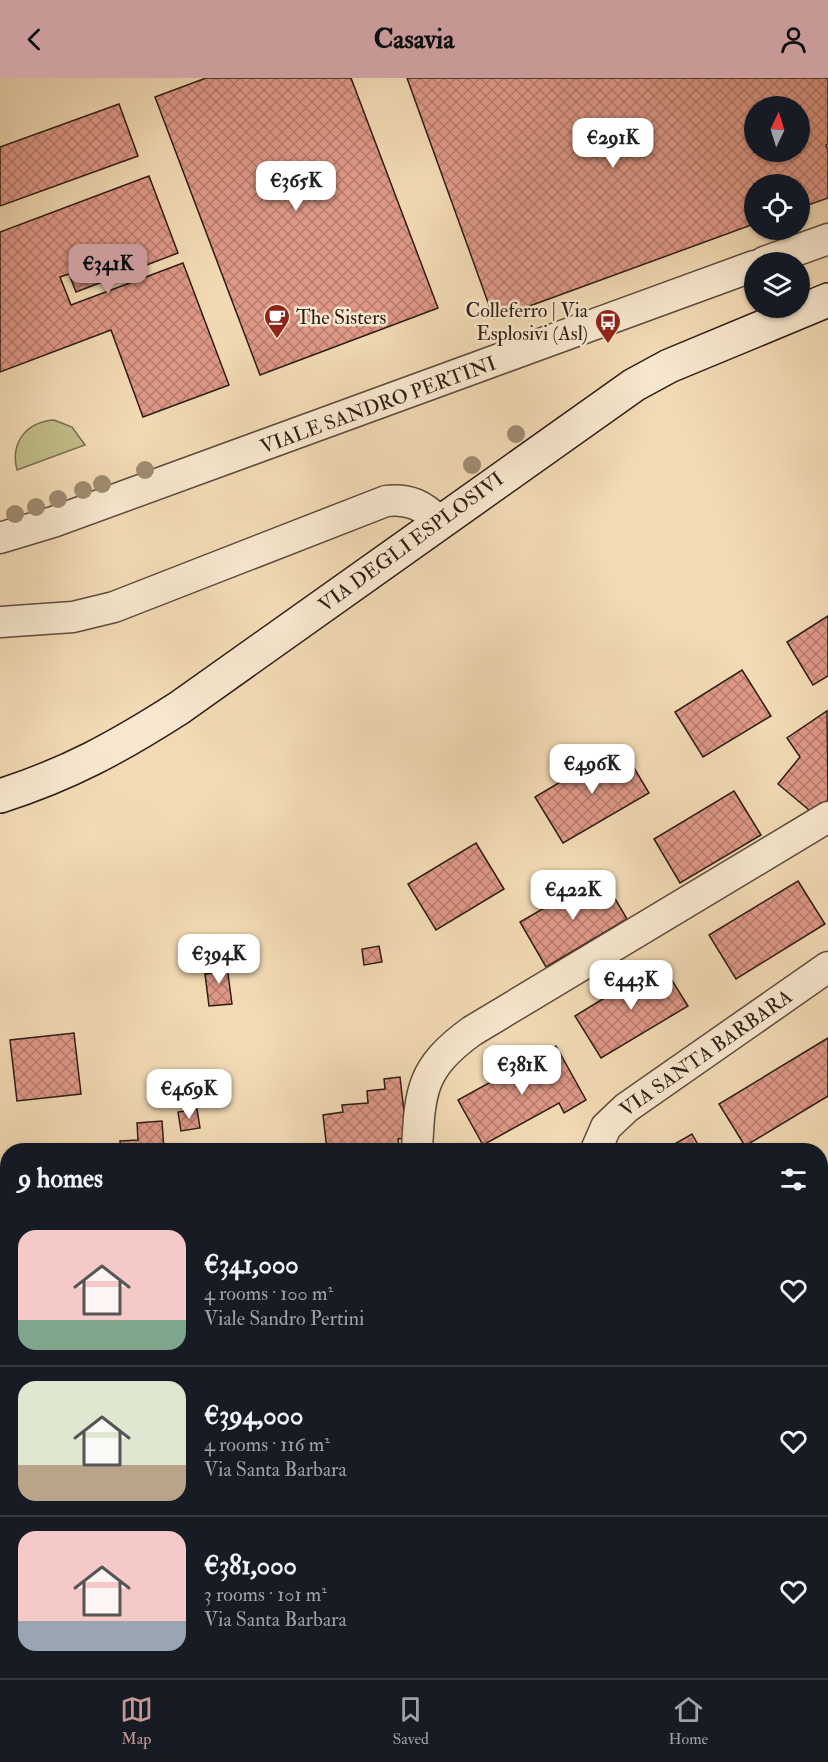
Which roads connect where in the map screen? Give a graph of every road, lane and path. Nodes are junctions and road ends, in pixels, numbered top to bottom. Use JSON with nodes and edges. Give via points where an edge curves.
{"nodes":[{"id":1,"x":828,"y":239,"type":"edge"},
{"id":2,"x":792,"y":252,"type":"edge"},
{"id":3,"x":744,"y":270,"type":"edge"},
{"id":4,"x":828,"y":300,"type":"edge"},
{"id":5,"x":440,"y":522,"type":"junction"},
{"id":6,"x":0,"y":538,"type":"edge"},
{"id":7,"x":0,"y":622,"type":"edge"},
{"id":8,"x":0,"y":796,"type":"edge"},
{"id":9,"x":828,"y":818,"type":"edge"},
{"id":10,"x":828,"y":967,"type":"edge"},
{"id":11,"x":418,"y":1143,"type":"edge"},
{"id":12,"x":599,"y":1143,"type":"edge"}],
"edges":[{"from":1,"to":2,"type":"street"},
{"from":3,"to":6,"type":"street","name":"VIALE SANDRO PERTINI"},
{"from":4,"to":5,"type":"main road","name":"VIA DEGLI ESPLOSIVI","via":[[634,384]]},
{"from":5,"to":7,"type":"street","via":[[416,503],[386,501],[114,608],[73,617]]},
{"from":5,"to":8,"type":"main road","name":"VIA DEGLI ESPLOSIVI","via":[[138,734],[69,771]]},
{"from":9,"to":11,"type":"street","via":[[450,1047],[426,1082]]},
{"from":10,"to":12,"type":"street","name":"VIA SANTA BARBARA","via":[[626,1108],[606,1127]]}]}
